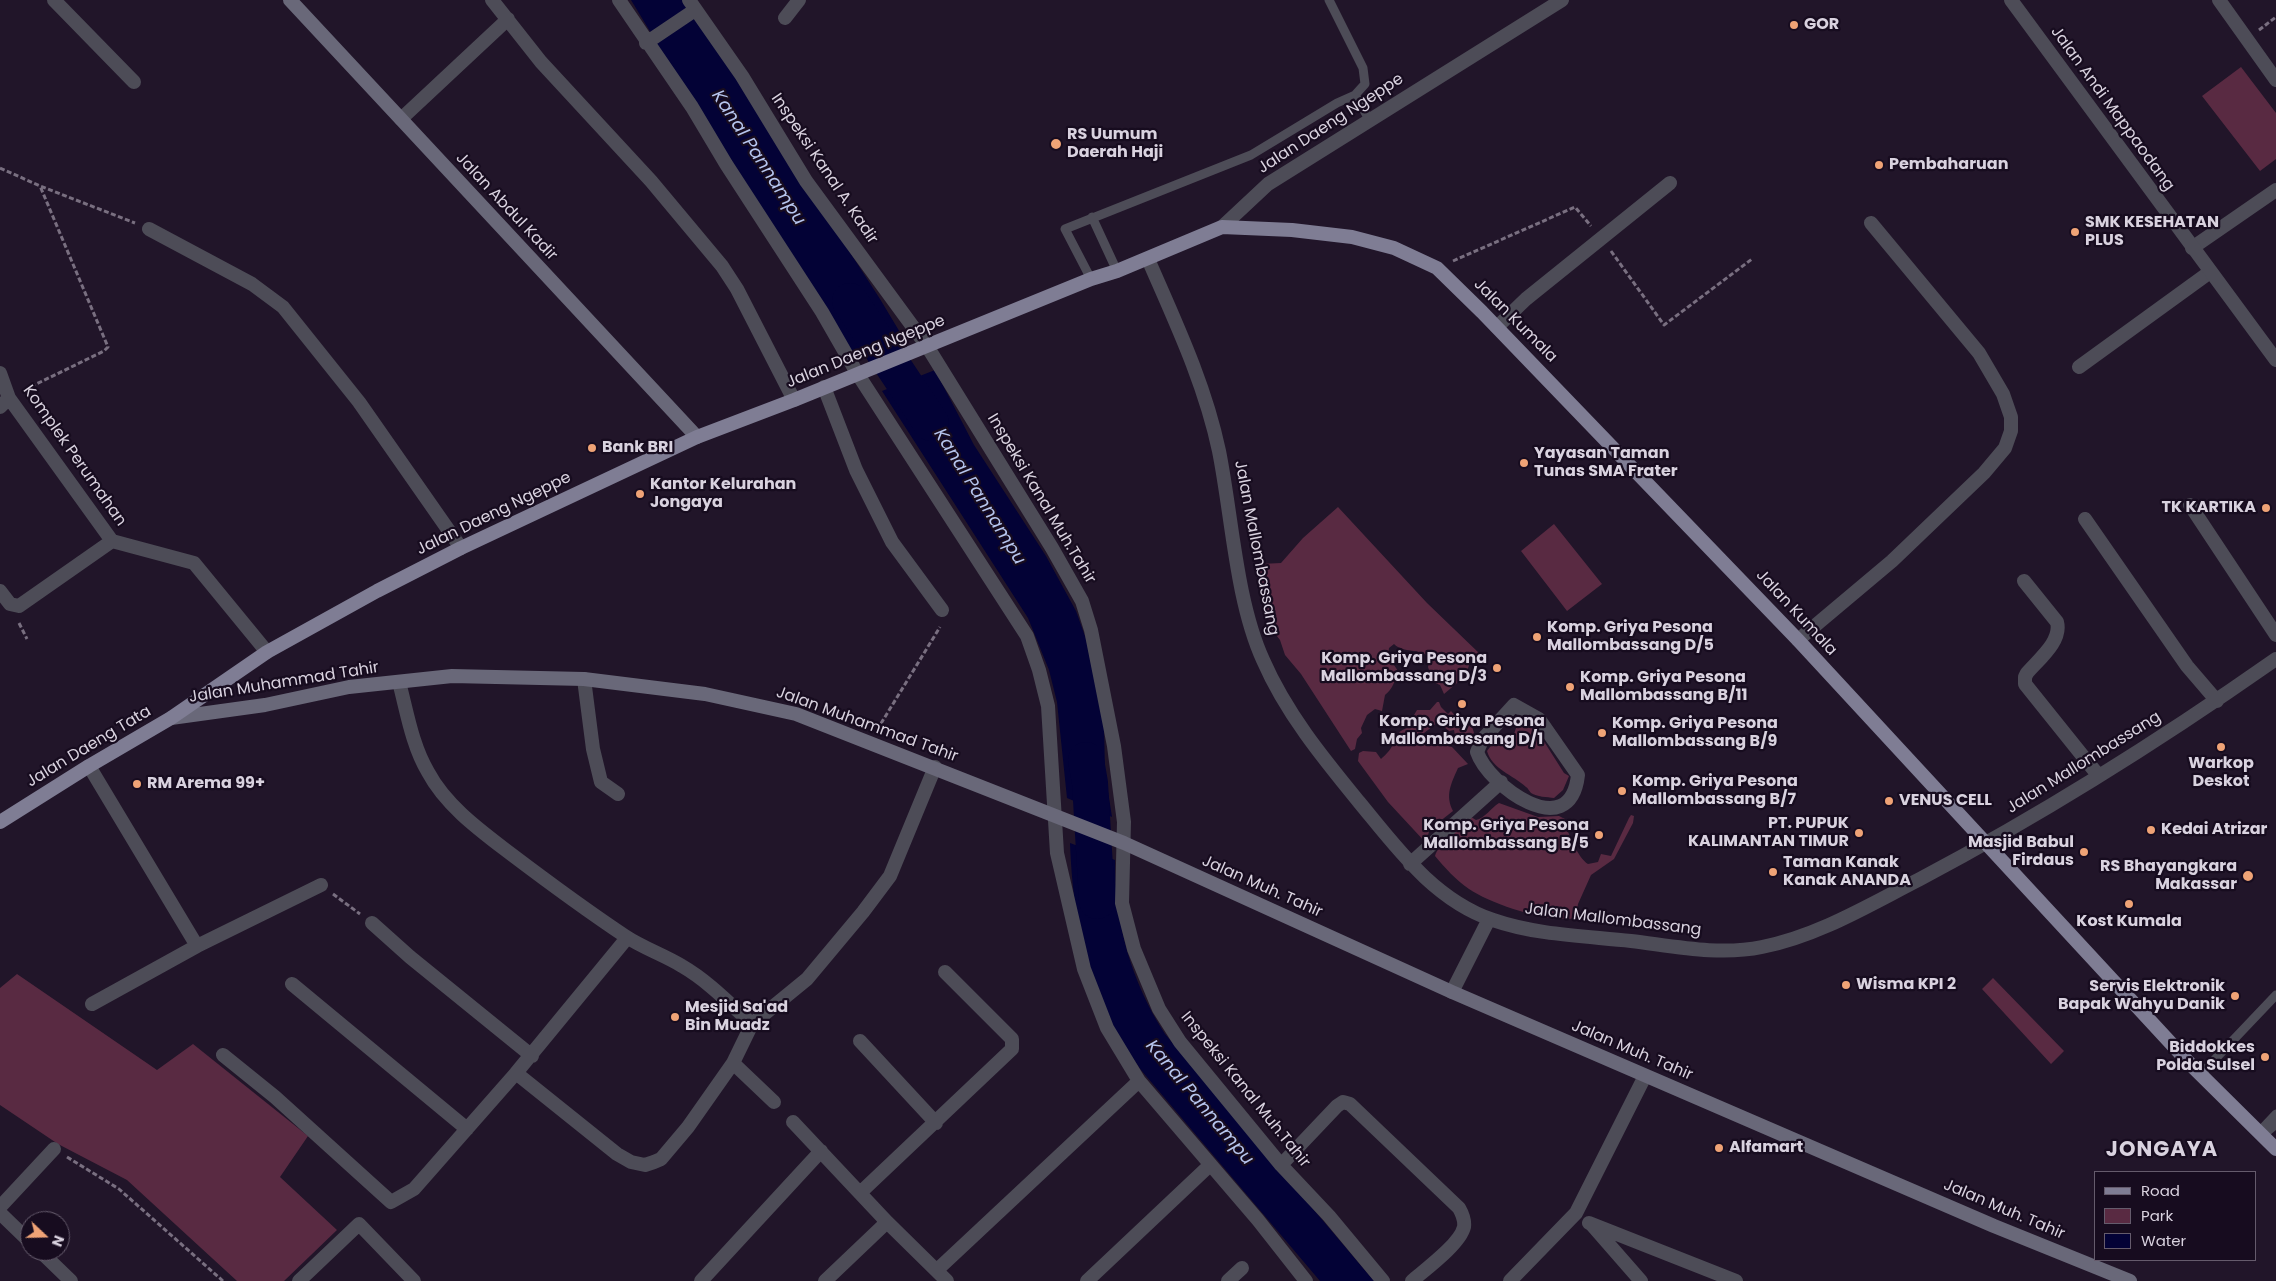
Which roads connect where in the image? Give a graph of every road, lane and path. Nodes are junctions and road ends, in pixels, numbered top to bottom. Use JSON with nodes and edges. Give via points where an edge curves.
{"nodes":[{"id":1,"x":54,"y":0,"type":"edge"},
{"id":2,"x":290,"y":0,"type":"edge"},
{"id":3,"x":619,"y":0,"type":"edge"},
{"id":4,"x":799,"y":0,"type":"edge"},
{"id":5,"x":1329,"y":0,"type":"edge"},
{"id":6,"x":1562,"y":0,"type":"edge"},
{"id":7,"x":2011,"y":0,"type":"edge"},
{"id":8,"x":2219,"y":0,"type":"edge"},
{"id":9,"x":497,"y":2,"type":"edge"},
{"id":10,"x":692,"y":5,"type":"edge"},
{"id":11,"x":785,"y":18,"type":"dead end"},
{"id":12,"x":508,"y":19,"type":"junction"},
{"id":13,"x":646,"y":43,"type":"junction"},
{"id":14,"x":2276,"y":80,"type":"edge"},
{"id":15,"x":134,"y":82,"type":"dead end"},
{"id":16,"x":1355,"y":95,"type":"junction"},
{"id":17,"x":400,"y":119,"type":"junction"},
{"id":18,"x":1369,"y":119,"type":"junction"},
{"id":19,"x":0,"y":168,"type":"edge"},
{"id":20,"x":1670,"y":182,"type":"dead end"},
{"id":21,"x":40,"y":186,"type":"junction"},
{"id":22,"x":2276,"y":190,"type":"edge"},
{"id":23,"x":1092,"y":218,"type":"junction"},
{"id":24,"x":1871,"y":223,"type":"dead end"},
{"id":25,"x":1222,"y":227,"type":"junction"},
{"id":26,"x":150,"y":229,"type":"joint"},
{"id":27,"x":2192,"y":248,"type":"junction"},
{"id":28,"x":1148,"y":259,"type":"junction"},
{"id":29,"x":1117,"y":271,"type":"junction"},
{"id":30,"x":2210,"y":272,"type":"junction"},
{"id":31,"x":1091,"y":279,"type":"junction"},
{"id":32,"x":1497,"y":327,"type":"junction"},
{"id":33,"x":921,"y":348,"type":"junction"},
{"id":34,"x":2276,"y":360,"type":"edge"},
{"id":35,"x":2079,"y":367,"type":"dead end"},
{"id":36,"x":860,"y":372,"type":"junction"},
{"id":37,"x":0,"y":373,"type":"edge"},
{"id":38,"x":824,"y":387,"type":"junction"},
{"id":39,"x":794,"y":400,"type":"junction"},
{"id":40,"x":5,"y":402,"type":"edge"},
{"id":41,"x":698,"y":437,"type":"junction"},
{"id":42,"x":2190,"y":505,"type":"dead end"},
{"id":43,"x":2085,"y":519,"type":"dead end"},
{"id":44,"x":112,"y":541,"type":"junction"},
{"id":45,"x":460,"y":548,"type":"junction"},
{"id":46,"x":2024,"y":581,"type":"dead end"},
{"id":47,"x":0,"y":591,"type":"edge"},
{"id":48,"x":942,"y":610,"type":"joint"},
{"id":49,"x":2276,"y":635,"type":"edge"},
{"id":50,"x":1798,"y":640,"type":"junction"},
{"id":51,"x":267,"y":652,"type":"junction"},
{"id":52,"x":2276,"y":659,"type":"edge"},
{"id":53,"x":584,"y":679,"type":"junction"},
{"id":54,"x":400,"y":682,"type":"junction"},
{"id":55,"x":2217,"y":701,"type":"junction"},
{"id":56,"x":171,"y":718,"type":"junction"},
{"id":57,"x":870,"y":742,"type":"junction"},
{"id":58,"x":89,"y":766,"type":"junction"},
{"id":59,"x":935,"y":767,"type":"junction"},
{"id":60,"x":2098,"y":775,"type":"junction"},
{"id":61,"x":1501,"y":782,"type":"junction"},
{"id":62,"x":618,"y":794,"type":"dead end"},
{"id":63,"x":1054,"y":816,"type":"junction"},
{"id":64,"x":0,"y":822,"type":"edge"},
{"id":65,"x":1124,"y":843,"type":"junction"},
{"id":66,"x":1985,"y":844,"type":"junction"},
{"id":67,"x":1410,"y":864,"type":"junction"},
{"id":68,"x":321,"y":885,"type":"joint"},
{"id":69,"x":1489,"y":919,"type":"junction"},
{"id":70,"x":372,"y":923,"type":"joint"},
{"id":71,"x":627,"y":938,"type":"junction"},
{"id":72,"x":197,"y":946,"type":"junction"},
{"id":73,"x":945,"y":972,"type":"dead end"},
{"id":74,"x":292,"y":984,"type":"dead end"},
{"id":75,"x":1452,"y":992,"type":"junction"},
{"id":76,"x":2276,"y":995,"type":"edge"},
{"id":77,"x":92,"y":1004,"type":"dead end"},
{"id":78,"x":752,"y":1024,"type":"junction"},
{"id":79,"x":860,"y":1042,"type":"dead end"},
{"id":80,"x":223,"y":1055,"type":"dead end"},
{"id":81,"x":532,"y":1056,"type":"junction"},
{"id":82,"x":733,"y":1063,"type":"junction"},
{"id":83,"x":516,"y":1073,"type":"junction"},
{"id":84,"x":2200,"y":1075,"type":"junction"},
{"id":85,"x":1645,"y":1076,"type":"junction"},
{"id":86,"x":1139,"y":1081,"type":"junction"},
{"id":87,"x":774,"y":1102,"type":"dead end"},
{"id":88,"x":2276,"y":1114,"type":"edge"},
{"id":89,"x":793,"y":1122,"type":"dead end"},
{"id":90,"x":936,"y":1123,"type":"junction"},
{"id":91,"x":2276,"y":1124,"type":"edge"},
{"id":92,"x":467,"y":1129,"type":"junction"},
{"id":93,"x":2261,"y":1134,"type":"junction"},
{"id":94,"x":54,"y":1149,"type":"joint"},
{"id":95,"x":2276,"y":1149,"type":"edge"},
{"id":96,"x":821,"y":1151,"type":"junction"},
{"id":97,"x":1210,"y":1165,"type":"junction"},
{"id":98,"x":1281,"y":1165,"type":"junction"},
{"id":99,"x":861,"y":1192,"type":"junction"},
{"id":100,"x":0,"y":1207,"type":"edge"},
{"id":101,"x":0,"y":1213,"type":"edge"},
{"id":102,"x":1576,"y":1213,"type":"junction"},
{"id":103,"x":887,"y":1222,"type":"junction"},
{"id":104,"x":1589,"y":1223,"type":"junction"},
{"id":105,"x":20,"y":1232,"type":"edge"},
{"id":106,"x":50,"y":1261,"type":"edge"},
{"id":107,"x":1242,"y":1268,"type":"dead end"},
{"id":108,"x":937,"y":1270,"type":"junction"},
{"id":109,"x":71,"y":1281,"type":"edge"},
{"id":110,"x":224,"y":1281,"type":"edge"},
{"id":111,"x":299,"y":1281,"type":"edge"},
{"id":112,"x":414,"y":1281,"type":"edge"},
{"id":113,"x":701,"y":1281,"type":"edge"},
{"id":114,"x":825,"y":1281,"type":"edge"},
{"id":115,"x":947,"y":1281,"type":"edge"},
{"id":116,"x":1087,"y":1281,"type":"edge"},
{"id":117,"x":1228,"y":1281,"type":"edge"},
{"id":118,"x":1306,"y":1281,"type":"edge"},
{"id":119,"x":1383,"y":1281,"type":"edge"},
{"id":120,"x":1412,"y":1281,"type":"edge"},
{"id":121,"x":1510,"y":1281,"type":"edge"},
{"id":122,"x":1641,"y":1281,"type":"edge"},
{"id":123,"x":1736,"y":1281,"type":"edge"},
{"id":124,"x":2130,"y":1281,"type":"edge"}],
"edges":[{"from":1,"to":15,"type":"street"},
{"from":2,"to":17,"type":"main road","name":"Jalan Abdul Kadir"},
{"from":3,"to":13,"type":"street"},
{"from":4,"to":11,"type":"street"},
{"from":5,"to":16,"type":"lane","via":[[1363,68],[1365,84]]},
{"from":6,"to":18,"type":"street","name":"Jalan Daeng Ngeppe"},
{"from":7,"to":27,"type":"street","name":"Jalan Andi Mappaodang"},
{"from":8,"to":14,"type":"street"},
{"from":9,"to":12,"type":"street"},
{"from":10,"to":13,"type":"street","name":"Inspeksi Kanal A. Kadir"},
{"from":10,"to":33,"type":"street","name":"Inspeksi Kanal A. Kadir","via":[[742,76],[806,181]]},
{"from":12,"to":17,"type":"street"},
{"from":12,"to":39,"type":"street","via":[[541,62],[651,182],[722,266]]},
{"from":13,"to":36,"type":"street","via":[[692,107]]},
{"from":16,"to":18,"type":"lane"},
{"from":16,"to":23,"type":"lane","via":[[1251,155]]},
{"from":17,"to":41,"type":"main road","name":"Jalan Abdul Kadir"},
{"from":18,"to":25,"type":"street","name":"Jalan Daeng Ngeppe","via":[[1268,184]]},
{"from":19,"to":21,"type":"path"},
{"from":20,"to":32,"type":"street","via":[[1526,299]]},
{"from":21,"to":26,"type":"path"},
{"from":21,"to":40,"type":"path","via":[[108,346]]},
{"from":22,"to":27,"type":"street"},
{"from":23,"to":29,"type":"lane"},
{"from":23,"to":31,"type":"lane","via":[[1065,229]]},
{"from":24,"to":50,"type":"street","via":[[1979,353],[2003,394],[2011,417],[2011,432],[2005,448],[1984,473],[1892,561]]},
{"from":25,"to":28,"type":"main road","name":"Jalan Daeng Ngeppe"},
{"from":25,"to":32,"type":"main road","name":"Jalan Kumala","via":[[1352,237],[1394,248],[1437,268]]},
{"from":26,"to":45,"type":"street","via":[[252,284],[283,307],[359,402]]},
{"from":27,"to":30,"type":"street","name":"Jalan Andi Mappaodang"},
{"from":28,"to":29,"type":"main road","name":"Jalan Daeng Ngeppe"},
{"from":28,"to":67,"type":"street","name":"Jalan Mallombassang","via":[[1205,399],[1218,449],[1250,624],[1262,659],[1292,715]]},
{"from":29,"to":31,"type":"main road","name":"Jalan Daeng Ngeppe"},
{"from":30,"to":34,"type":"street","name":"Jalan Andi Mappaodang"},
{"from":30,"to":35,"type":"street"},
{"from":31,"to":33,"type":"main road","name":"Jalan Daeng Ngeppe"},
{"from":32,"to":50,"type":"main road","name":"Jalan Kumala"},
{"from":33,"to":36,"type":"main road","name":"Jalan Daeng Ngeppe"},
{"from":33,"to":65,"type":"street","name":"Inspeksi Kanal Muh.Tahir","via":[[1052,548],[1082,601],[1091,630],[1114,746]]},
{"from":36,"to":38,"type":"main road","name":"Jalan Daeng Ngeppe"},
{"from":36,"to":63,"type":"street","via":[[1027,636],[1048,706]]},
{"from":37,"to":40,"type":"street","name":"Komplek Perumahan"},
{"from":38,"to":39,"type":"main road","name":"Jalan Daeng Ngeppe"},
{"from":38,"to":48,"type":"street","via":[[856,470],[892,542]]},
{"from":39,"to":41,"type":"main road","name":"Jalan Daeng Ngeppe"},
{"from":40,"to":44,"type":"street","name":"Komplek Perumahan"},
{"from":41,"to":45,"type":"main road","name":"Jalan Daeng Ngeppe"},
{"from":42,"to":49,"type":"street"},
{"from":43,"to":55,"type":"street","via":[[2187,666]]},
{"from":44,"to":47,"type":"street","via":[[19,606],[10,604]]},
{"from":44,"to":51,"type":"street","name":"Komplek Perumahan","via":[[194,563]]},
{"from":45,"to":51,"type":"main road","name":"Jalan Daeng Ngeppe"},
{"from":46,"to":60,"type":"street","via":[[2057,622],[2059,629],[2027,673],[2025,684]]},
{"from":48,"to":57,"type":"path","via":[[944,620]]},
{"from":50,"to":66,"type":"main road","name":"Jalan Kumala"},
{"from":51,"to":56,"type":"main road","name":"Jalan Daeng Ngeppe"},
{"from":52,"to":55,"type":"street","name":"Jalan Mallombassang"},
{"from":53,"to":54,"type":"main road","name":"Jalan Muhammad Tahir","via":[[452,676]]},
{"from":53,"to":57,"type":"main road","name":"Jalan Muhammad Tahir","via":[[757,704],[796,714]]},
{"from":53,"to":62,"type":"street","via":[[601,782]]},
{"from":54,"to":56,"type":"main road","name":"Jalan Muhammad Tahir","via":[[349,687],[265,705]]},
{"from":54,"to":71,"type":"street","via":[[418,752],[428,774],[443,793],[485,834]]},
{"from":55,"to":60,"type":"street","name":"Jalan Mallombassang"},
{"from":56,"to":58,"type":"main road","name":"Jalan Daeng Tata"},
{"from":57,"to":59,"type":"main road","name":"Jalan Muhammad Tahir"},
{"from":58,"to":64,"type":"main road","name":"Jalan Daeng Tata"},
{"from":58,"to":72,"type":"street"},
{"from":59,"to":63,"type":"main road","name":"Jalan Muhammad Tahir"},
{"from":59,"to":78,"type":"street","via":[[890,876],[807,979]]},
{"from":60,"to":66,"type":"street","name":"Jalan Mallombassang"},
{"from":61,"to":61,"type":"street","via":[[1480,762],[1477,752],[1482,740],[1514,705],[1538,719],[1578,775],[1573,797],[1562,806],[1550,809],[1519,798]]},
{"from":61,"to":67,"type":"street"},
{"from":63,"to":65,"type":"main road","name":"Jalan Muhammad Tahir"},
{"from":63,"to":86,"type":"street","via":[[1057,853],[1084,969],[1107,1028]]},
{"from":65,"to":75,"type":"main road","name":"Jalan Muh. Tahir"},
{"from":65,"to":98,"type":"street","name":"Inspeksi Kanal Muh.Tahir","via":[[1122,903],[1134,949],[1159,1009],[1180,1042]]},
{"from":66,"to":69,"type":"street","name":"Jalan Mallombassang","via":[[1824,927],[1762,947],[1730,950],[1679,946],[1563,934]]},
{"from":66,"to":84,"type":"main road","name":"Jalan Kumala"},
{"from":67,"to":69,"type":"street","name":"Jalan Mallombassang","via":[[1447,896]]},
{"from":68,"to":70,"type":"path"},
{"from":68,"to":72,"type":"street"},
{"from":69,"to":75,"type":"street"},
{"from":70,"to":81,"type":"street"},
{"from":71,"to":78,"type":"street","via":[[683,966]]},
{"from":71,"to":81,"type":"street"},
{"from":72,"to":77,"type":"street"},
{"from":73,"to":90,"type":"street","via":[[1012,1039],[1013,1045],[1009,1053]]},
{"from":74,"to":92,"type":"street"},
{"from":75,"to":85,"type":"main road","name":"Jalan Muh. Tahir"},
{"from":76,"to":84,"type":"lane"},
{"from":78,"to":82,"type":"street"},
{"from":79,"to":90,"type":"street"},
{"from":80,"to":92,"type":"street","via":[[391,1202],[414,1189]]},
{"from":81,"to":83,"type":"street"},
{"from":82,"to":83,"type":"street","via":[[661,1159],[644,1165],[630,1162],[617,1154]]},
{"from":82,"to":87,"type":"street"},
{"from":83,"to":92,"type":"street"},
{"from":84,"to":93,"type":"main road","name":"Jalan Kumala"},
{"from":85,"to":102,"type":"street"},
{"from":85,"to":124,"type":"main road","name":"Jalan Muh. Tahir"},
{"from":86,"to":97,"type":"street"},
{"from":86,"to":108,"type":"street"},
{"from":88,"to":93,"type":"lane"},
{"from":89,"to":96,"type":"street"},
{"from":90,"to":99,"type":"street"},
{"from":91,"to":93,"type":"lane"},
{"from":93,"to":95,"type":"main road","name":"Jalan Kumala"},
{"from":94,"to":100,"type":"street"},
{"from":94,"to":110,"type":"path","via":[[119,1189]]},
{"from":96,"to":99,"type":"street"},
{"from":96,"to":113,"type":"street"},
{"from":97,"to":116,"type":"street"},
{"from":97,"to":118,"type":"street"},
{"from":98,"to":119,"type":"street","name":"Inspeksi Kanal Muh.Tahir"},
{"from":98,"to":120,"type":"street","via":[[1338,1106],[1344,1102],[1350,1104],[1459,1208],[1464,1218],[1459,1238]]},
{"from":99,"to":103,"type":"street"},
{"from":101,"to":105,"type":"street"},
{"from":102,"to":104,"type":"street"},
{"from":102,"to":121,"type":"street"},
{"from":103,"to":108,"type":"street"},
{"from":103,"to":114,"type":"street"},
{"from":104,"to":122,"type":"street"},
{"from":104,"to":123,"type":"street"},
{"from":106,"to":109,"type":"street"},
{"from":107,"to":117,"type":"street"},
{"from":108,"to":115,"type":"street"},
{"from":111,"to":112,"type":"street","via":[[359,1224]]}]}
